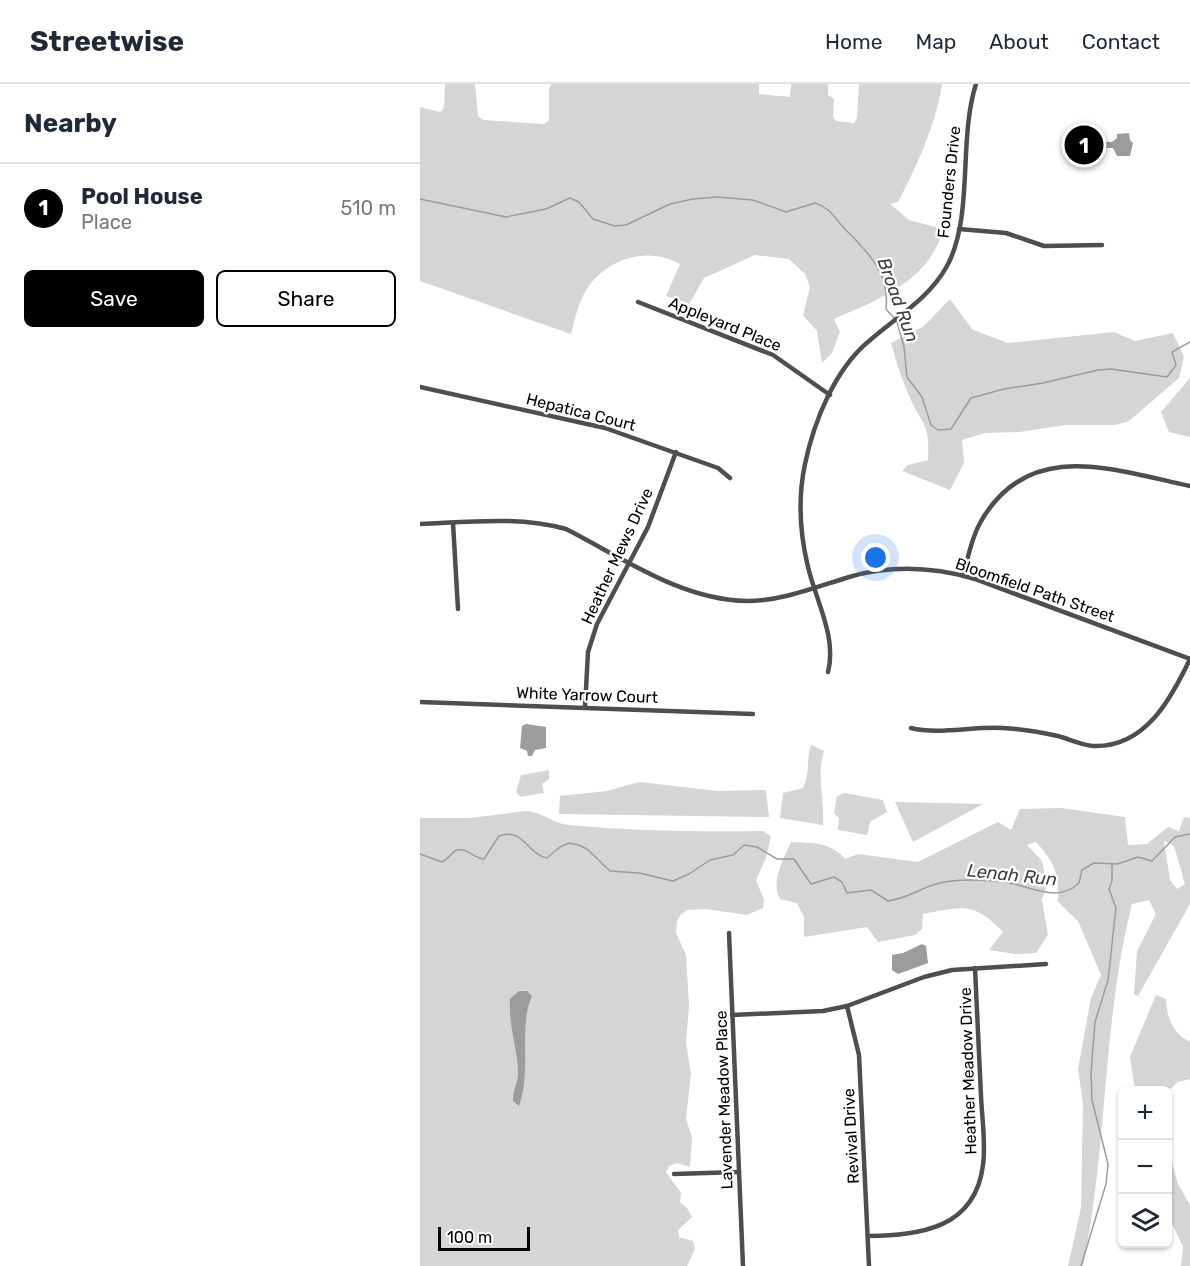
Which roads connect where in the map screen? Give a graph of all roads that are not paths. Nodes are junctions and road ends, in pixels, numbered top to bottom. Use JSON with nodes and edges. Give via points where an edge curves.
{"nodes":[{"id":1,"x":976,"y":84,"type":"edge"},
{"id":2,"x":959,"y":229,"type":"junction"},
{"id":3,"x":1102,"y":245,"type":"dead end"},
{"id":4,"x":638,"y":302,"type":"dead end"},
{"id":5,"x":420,"y":387,"type":"edge"},
{"id":6,"x":830,"y":396,"type":"junction"},
{"id":7,"x":676,"y":452,"type":"junction"},
{"id":8,"x":730,"y":478,"type":"dead end"},
{"id":9,"x":1190,"y":486,"type":"edge"},
{"id":10,"x":453,"y":523,"type":"junction"},
{"id":11,"x":420,"y":524,"type":"edge"},
{"id":12,"x":630,"y":562,"type":"junction"},
{"id":13,"x":963,"y":576,"type":"junction"},
{"id":14,"x":814,"y":588,"type":"junction"},
{"id":15,"x":458,"y":609,"type":"dead end"},
{"id":16,"x":1190,"y":659,"type":"edge"},
{"id":17,"x":828,"y":672,"type":"dead end"},
{"id":18,"x":420,"y":702,"type":"edge"},
{"id":19,"x":585,"y":707,"type":"junction"},
{"id":20,"x":753,"y":714,"type":"dead end"},
{"id":21,"x":911,"y":728,"type":"dead end"},
{"id":22,"x":729,"y":933,"type":"dead end"},
{"id":23,"x":1046,"y":964,"type":"dead end"},
{"id":24,"x":975,"y":968,"type":"junction"},
{"id":25,"x":848,"y":1006,"type":"junction"},
{"id":26,"x":732,"y":1015,"type":"junction"},
{"id":27,"x":739,"y":1172,"type":"junction"},
{"id":28,"x":674,"y":1174,"type":"dead end"},
{"id":29,"x":868,"y":1236,"type":"junction"},
{"id":30,"x":743,"y":1266,"type":"edge"},
{"id":31,"x":869,"y":1266,"type":"edge"}],
"edges":[{"from":1,"to":2,"type":"street","name":"Founders Drive","via":[[969,113]]},
{"from":2,"to":3,"type":"street","via":[[1006,233],[1044,246]]},
{"from":2,"to":6,"type":"street","name":"Founders Drive","via":[[951,258],[938,281],[854,356]]},
{"from":4,"to":6,"type":"street","name":"Appleyard Place","via":[[773,355]]},
{"from":5,"to":7,"type":"street","name":"Hepatica Court","via":[[605,428]]},
{"from":6,"to":14,"type":"street","name":"Founders Drive","via":[[810,441],[801,496],[802,531]]},
{"from":7,"to":8,"type":"street","name":"Hepatica Court","via":[[718,468]]},
{"from":7,"to":12,"type":"street","name":"Heather Mews Drive","via":[[648,527]]},
{"from":9,"to":13,"type":"street","via":[[1092,465],[1045,469],[1006,491],[987,513],[975,535]]},
{"from":10,"to":11,"type":"street","name":"Bloomfield Path Street"},
{"from":10,"to":12,"type":"street","name":"Bloomfield Path Street","via":[[551,525]]},
{"from":10,"to":15,"type":"street"},
{"from":12,"to":14,"type":"street","name":"Bloomfield Path Street","via":[[676,586],[717,598],[768,599]]},
{"from":12,"to":19,"type":"street","name":"Heather Mews Drive","via":[[597,624],[588,652]]},
{"from":13,"to":14,"type":"street","name":"Bloomfield Path Street","via":[[894,569]]},
{"from":13,"to":16,"type":"street","name":"Bloomfield Path Street"},
{"from":14,"to":17,"type":"street","name":"Founders Drive","via":[[830,646]]},
{"from":16,"to":21,"type":"street","via":[[1163,710],[1140,731],[1115,743],[1093,746],[996,727]]},
{"from":18,"to":19,"type":"street","name":"White Yarrow Court"},
{"from":19,"to":20,"type":"street","name":"White Yarrow Court"},
{"from":22,"to":26,"type":"street","name":"Lavender Meadow Place"},
{"from":23,"to":24,"type":"street"},
{"from":24,"to":25,"type":"street","via":[[924,977]]},
{"from":24,"to":29,"type":"street","name":"Heather Meadow Drive","via":[[984,1156],[977,1187],[961,1211],[936,1228]]},
{"from":25,"to":26,"type":"street","via":[[815,1012]]},
{"from":25,"to":29,"type":"street","name":"Revival Drive","via":[[859,1055]]},
{"from":26,"to":27,"type":"street","name":"Lavender Meadow Place"},
{"from":27,"to":28,"type":"street"},
{"from":27,"to":30,"type":"street","name":"Lavender Meadow Place"},
{"from":29,"to":31,"type":"street","name":"Revival Drive"}]}
